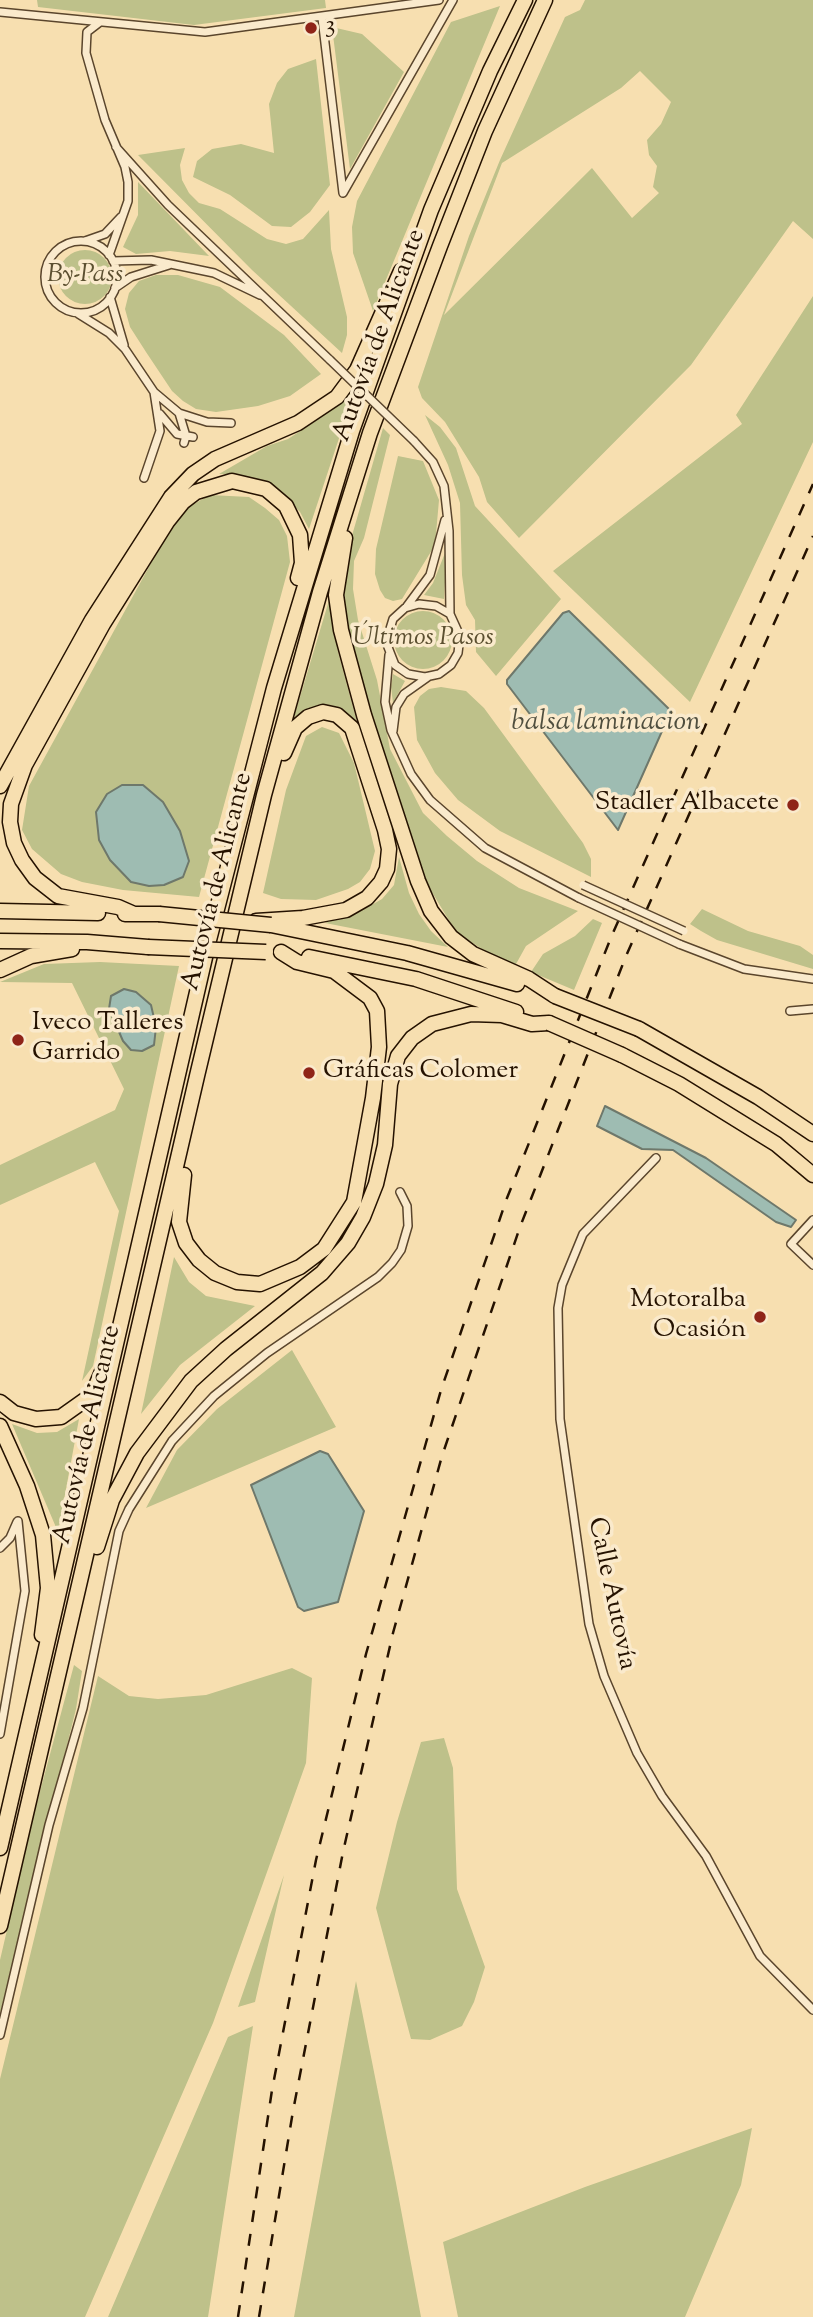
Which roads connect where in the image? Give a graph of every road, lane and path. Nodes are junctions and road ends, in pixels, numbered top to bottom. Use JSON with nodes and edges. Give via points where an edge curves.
{"nodes":[{"id":1,"x":439,"y":0,"type":"edge"},
{"id":2,"x":453,"y":0,"type":"edge"},
{"id":3,"x":525,"y":0,"type":"edge"},
{"id":4,"x":545,"y":0,"type":"edge"},
{"id":5,"x":429,"y":1,"type":"edge"},
{"id":6,"x":0,"y":12,"type":"edge"},
{"id":7,"x":322,"y":18,"type":"junction"},
{"id":8,"x":101,"y":22,"type":"junction"},
{"id":9,"x":116,"y":147,"type":"junction"},
{"id":10,"x":431,"y":210,"type":"junction"},
{"id":11,"x":123,"y":214,"type":"junction"},
{"id":12,"x":85,"y":241,"type":"junction"},
{"id":13,"x":111,"y":258,"type":"junction"},
{"id":14,"x":173,"y":264,"type":"junction"},
{"id":15,"x":115,"y":288,"type":"junction"},
{"id":16,"x":110,"y":297,"type":"junction"},
{"id":17,"x":265,"y":298,"type":"junction"},
{"id":18,"x":77,"y":313,"type":"junction"},
{"id":19,"x":125,"y":349,"type":"junction"},
{"id":20,"x":154,"y":392,"type":"junction"},
{"id":21,"x":179,"y":413,"type":"junction"},
{"id":22,"x":160,"y":414,"type":"junction"},
{"id":23,"x":232,"y":423,"type":"dead end"},
{"id":24,"x":144,"y":478,"type":"dead end"},
{"id":25,"x":348,"y":498,"type":"junction"},
{"id":26,"x":447,"y":512,"type":"junction"},
{"id":27,"x":405,"y":608,"type":"junction"},
{"id":28,"x":297,"y":610,"type":"junction"},
{"id":29,"x":450,"y":614,"type":"junction"},
{"id":30,"x":389,"y":655,"type":"junction"},
{"id":31,"x":428,"y":677,"type":"junction"},
{"id":32,"x":392,"y":732,"type":"junction"},
{"id":33,"x":0,"y":786,"type":"edge"},
{"id":34,"x":264,"y":795,"type":"junction"},
{"id":35,"x":583,"y":885,"type":"dead end"},
{"id":36,"x":0,"y":911,"type":"edge"},
{"id":37,"x":134,"y":914,"type":"junction"},
{"id":38,"x":250,"y":922,"type":"junction"},
{"id":39,"x":684,"y":931,"type":"dead end"},
{"id":40,"x":0,"y":941,"type":"edge"},
{"id":41,"x":141,"y":946,"type":"junction"},
{"id":42,"x":281,"y":953,"type":"junction"},
{"id":43,"x":0,"y":970,"type":"edge"},
{"id":44,"x":813,"y":979,"type":"edge"},
{"id":45,"x":555,"y":996,"type":"junction"},
{"id":46,"x":813,"y":1009,"type":"edge"},
{"id":47,"x":790,"y":1011,"type":"dead end"},
{"id":48,"x":549,"y":1023,"type":"junction"},
{"id":49,"x":191,"y":1107,"type":"junction"},
{"id":50,"x":813,"y":1134,"type":"edge"},
{"id":51,"x":656,"y":1158,"type":"dead end"},
{"id":52,"x":813,"y":1175,"type":"edge"},
{"id":53,"x":400,"y":1192,"type":"dead end"},
{"id":54,"x":813,"y":1220,"type":"edge"},
{"id":55,"x":813,"y":1265,"type":"edge"},
{"id":56,"x":122,"y":1324,"type":"junction"},
{"id":57,"x":0,"y":1402,"type":"edge"},
{"id":58,"x":0,"y":1426,"type":"edge"},
{"id":59,"x":0,"y":1548,"type":"edge"},
{"id":60,"x":83,"y":1573,"type":"junction"},
{"id":61,"x":43,"y":1668,"type":"junction"},
{"id":62,"x":0,"y":1734,"type":"edge"},
{"id":63,"x":0,"y":1848,"type":"edge"},
{"id":64,"x":0,"y":1926,"type":"edge"},
{"id":65,"x":813,"y":2010,"type":"edge"},
{"id":66,"x":0,"y":2035,"type":"edge"}],
"edges":[{"from":1,"to":5,"type":"street"},
{"from":2,"to":7,"type":"street","via":[[343,193]]},
{"from":3,"to":10,"type":"highway","name":"Autovía de Alicante"},
{"from":4,"to":25,"type":"highway","name":"Autovía de Alicante","via":[[485,131]]},
{"from":5,"to":7,"type":"street"},
{"from":6,"to":8,"type":"street"},
{"from":7,"to":8,"type":"street","via":[[205,32]]},
{"from":8,"to":9,"type":"street","via":[[88,32],[86,54]]},
{"from":9,"to":11,"type":"street","via":[[128,182]]},
{"from":9,"to":17,"type":"street","via":[[168,205]]},
{"from":10,"to":28,"type":"highway","name":"Autovía de Alicante","via":[[352,431]]},
{"from":10,"to":33,"type":"highway","via":[[366,352],[346,385],[317,412],[215,459],[171,497],[92,620]]},
{"from":11,"to":12,"type":"street","via":[[105,234]]},
{"from":11,"to":13,"type":"street"},
{"from":12,"to":13,"type":"street"},
{"from":12,"to":18,"type":"street","via":[[59,248],[45,271],[51,298]]},
{"from":13,"to":14,"type":"street"},
{"from":13,"to":15,"type":"street"},
{"from":14,"to":15,"type":"street","via":[[143,272]]},
{"from":14,"to":17,"type":"street","via":[[214,274]]},
{"from":15,"to":16,"type":"street"},
{"from":16,"to":18,"type":"street","via":[[97,309]]},
{"from":16,"to":19,"type":"street"},
{"from":17,"to":26,"type":"street","bridge":true,"via":[[433,462],[441,476]]},
{"from":18,"to":19,"type":"street"},
{"from":19,"to":20,"type":"street"},
{"from":20,"to":21,"type":"street"},
{"from":20,"to":22,"type":"street"},
{"from":21,"to":22,"type":"street","via":[[187,439]]},
{"from":21,"to":23,"type":"street","via":[[207,422]]},
{"from":22,"to":24,"type":"street","via":[[157,445]]},
{"from":25,"to":34,"type":"highway","name":"Autovía de Alicante"},
{"from":25,"to":45,"type":"highway","via":[[337,595],[341,630],[418,881],[431,911],[461,946]]},
{"from":26,"to":27,"type":"street","via":[[430,575]]},
{"from":26,"to":29,"type":"street"},
{"from":27,"to":29,"type":"street","via":[[428,605]]},
{"from":27,"to":30,"type":"street","via":[[387,633]]},
{"from":28,"to":37,"type":"highway","via":[[294,590],[302,563],[300,535],[286,506],[266,489],[244,481],[196,492],[167,522],[110,613],[25,765],[11,804],[10,822],[14,843],[35,878],[58,896]]},
{"from":28,"to":56,"type":"highway","name":"Autovía de Alicante","via":[[209,940]]},
{"from":29,"to":31,"type":"street","via":[[460,636],[458,653],[451,665]]},
{"from":30,"to":31,"type":"street","via":[[408,674]]},
{"from":30,"to":32,"type":"street","via":[[385,702]]},
{"from":31,"to":32,"type":"street","via":[[404,694],[396,707]]},
{"from":32,"to":44,"type":"street","bridge":true,"via":[[411,774],[453,823],[485,848],[679,944],[744,969]]},
{"from":34,"to":38,"type":"highway","via":[[278,776],[295,728],[323,712],[337,715],[352,728],[359,745],[385,830],[387,869],[367,898],[346,910]]},
{"from":34,"to":49,"type":"highway","name":"Autovía de Alicante"},
{"from":35,"to":39,"type":"street","bridge":true},
{"from":36,"to":37,"type":"highway"},
{"from":37,"to":38,"type":"highway","bridge":true},
{"from":38,"to":45,"type":"highway","bridge":true,"via":[[430,959]]},
{"from":40,"to":41,"type":"highway"},
{"from":41,"to":42,"type":"highway","bridge":true},
{"from":41,"to":43,"type":"highway","via":[[58,950]]},
{"from":42,"to":48,"type":"highway","via":[[416,979]]},
{"from":42,"to":49,"type":"highway","via":[[334,971],[370,998],[377,1011],[379,1047],[359,1184],[346,1219],[324,1249],[277,1279],[260,1284],[237,1282],[199,1260],[179,1222],[192,1132]]},
{"from":45,"to":50,"type":"highway","bridge":true,"via":[[639,1029]]},
{"from":46,"to":47,"type":"street"},
{"from":48,"to":52,"type":"highway","bridge":true,"via":[[679,1084],[776,1144]]},
{"from":48,"to":60,"type":"highway","via":[[471,1014],[432,1024],[412,1038],[398,1056],[390,1084],[385,1145],[376,1184],[348,1243],[322,1273],[191,1381],[161,1418],[112,1500],[96,1550]]},
{"from":49,"to":60,"type":"highway","name":"Autovía de Alicante"},
{"from":51,"to":65,"type":"street","name":"Calle Autovía","via":[[583,1234],[562,1285],[558,1308],[560,1419],[589,1624],[604,1676],[637,1753],[706,1856],[760,1956]]},
{"from":53,"to":66,"type":"street","via":[[407,1206],[408,1226],[392,1263],[214,1396],[172,1441],[129,1508],[119,1531],[83,1709],[49,1825]]},
{"from":54,"to":55,"type":"street","via":[[791,1244]]},
{"from":56,"to":57,"type":"highway","via":[[92,1395],[61,1417],[36,1419],[14,1413]]},
{"from":56,"to":61,"type":"highway","name":"Autovía de Alicante"},
{"from":58,"to":61,"type":"highway","via":[[43,1535],[48,1588]]},
{"from":59,"to":62,"type":"street","via":[[18,1521],[25,1591]]},
{"from":60,"to":64,"type":"highway","name":"Autovía de Alicante"},
{"from":61,"to":63,"type":"highway","name":"Autovía de Alicante"}]}
